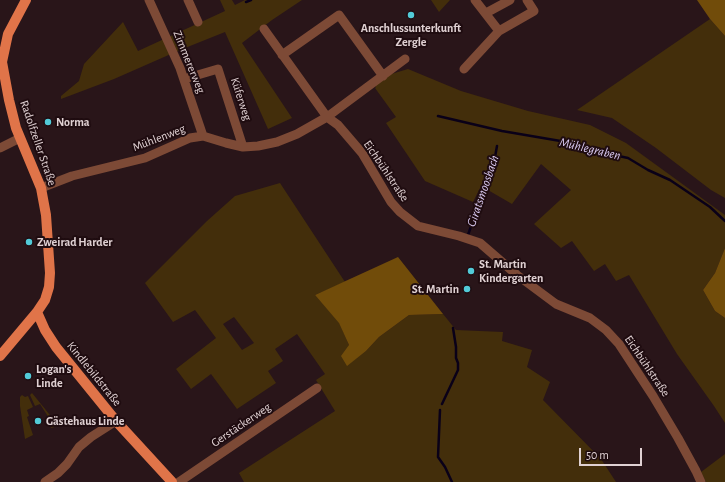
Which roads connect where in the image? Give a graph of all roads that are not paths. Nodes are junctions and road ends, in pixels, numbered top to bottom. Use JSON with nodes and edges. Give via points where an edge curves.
{"nodes":[{"id":1,"x":26,"y":0,"type":"edge"},
{"id":2,"x":149,"y":0,"type":"edge"},
{"id":3,"x":188,"y":0,"type":"edge"},
{"id":4,"x":475,"y":0,"type":"edge"},
{"id":5,"x":510,"y":0,"type":"edge"},
{"id":6,"x":527,"y":0,"type":"edge"},
{"id":7,"x":486,"y":13,"type":"junction"},
{"id":8,"x":198,"y":22,"type":"dead end"},
{"id":9,"x":264,"y":29,"type":"dead end"},
{"id":10,"x":499,"y":31,"type":"junction"},
{"id":11,"x":282,"y":55,"type":"junction"},
{"id":12,"x":405,"y":58,"type":"dead end"},
{"id":13,"x":1,"y":62,"type":"edge"},
{"id":14,"x":464,"y":69,"type":"dead end"},
{"id":15,"x":383,"y":76,"type":"junction"},
{"id":16,"x":184,"y":79,"type":"junction"},
{"id":17,"x":327,"y":117,"type":"junction"},
{"id":18,"x":203,"y":136,"type":"junction"},
{"id":19,"x":20,"y":138,"type":"junction"},
{"id":20,"x":243,"y":147,"type":"junction"},
{"id":21,"x":0,"y":148,"type":"edge"},
{"id":22,"x":41,"y":188,"type":"junction"},
{"id":23,"x":37,"y":312,"type":"junction"},
{"id":24,"x":0,"y":356,"type":"edge"},
{"id":25,"x":317,"y":388,"type":"dead end"},
{"id":26,"x":116,"y":421,"type":"junction"},
{"id":27,"x":45,"y":482,"type":"edge"},
{"id":28,"x":172,"y":482,"type":"edge"},
{"id":29,"x":179,"y":482,"type":"edge"},
{"id":30,"x":700,"y":482,"type":"edge"}],
"edges":[{"from":1,"to":13,"type":"main road","name":"Radolfzeller Straße","via":[[8,34]]},
{"from":2,"to":16,"type":"street","name":"Zimmererweg"},
{"from":3,"to":8,"type":"street"},
{"from":4,"to":7,"type":"street"},
{"from":5,"to":7,"type":"street"},
{"from":6,"to":10,"type":"street","via":[[534,11]]},
{"from":7,"to":10,"type":"street"},
{"from":9,"to":11,"type":"street","name":"Eichbühlstraße"},
{"from":10,"to":14,"type":"street"},
{"from":11,"to":15,"type":"street","via":[[339,15]]},
{"from":11,"to":17,"type":"street","name":"Eichbühlstraße"},
{"from":12,"to":15,"type":"street","name":"Mühlenweg"},
{"from":13,"to":19,"type":"main road","name":"Radolfzeller Straße"},
{"from":15,"to":17,"type":"street","name":"Mühlenweg"},
{"from":16,"to":18,"type":"street","name":"Zimmererweg"},
{"from":16,"to":20,"type":"street","name":"Küferweg","via":[[218,70]]},
{"from":17,"to":20,"type":"street","name":"Mühlenweg","via":[[289,137],[258,146]]},
{"from":17,"to":30,"type":"street","name":"Eichbühlstraße","via":[[338,125],[362,153],[391,202],[406,217],[418,226],[480,243],[556,304],[590,318],[606,330],[619,344],[653,396]]},
{"from":18,"to":20,"type":"street","name":"Mühlenweg"},
{"from":18,"to":22,"type":"street","name":"Mühlenweg","via":[[190,138],[145,158],[72,176]]},
{"from":19,"to":21,"type":"street"},
{"from":19,"to":22,"type":"main road","name":"Radolfzeller Straße"},
{"from":22,"to":23,"type":"main road","name":"Radolfzeller Straße","via":[[46,215],[50,273],[49,288]]},
{"from":23,"to":24,"type":"main road","name":"Radolfzeller Straße"},
{"from":23,"to":26,"type":"main road","name":"Kindlebildstraße","via":[[44,330],[56,347]]},
{"from":25,"to":29,"type":"street","name":"Gerstäckerweg"},
{"from":26,"to":27,"type":"street","via":[[79,447],[67,464]]},
{"from":26,"to":28,"type":"main road","name":"Kindlebildstraße"}]}
